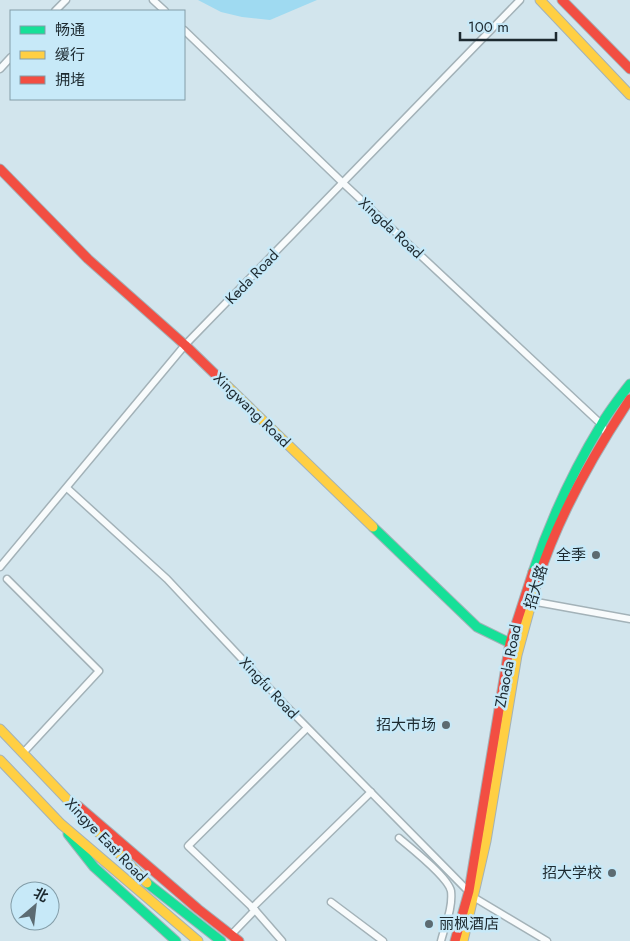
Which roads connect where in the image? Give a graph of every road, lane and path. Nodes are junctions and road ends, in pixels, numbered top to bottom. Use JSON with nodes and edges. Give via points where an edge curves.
{"nodes":[{"id":1,"x":66,"y":0,"type":"edge"},
{"id":2,"x":153,"y":0,"type":"edge"},
{"id":3,"x":520,"y":0,"type":"edge"},
{"id":4,"x":540,"y":0,"type":"edge"},
{"id":5,"x":562,"y":0,"type":"edge"},
{"id":6,"x":56,"y":10,"type":"edge"},
{"id":7,"x":164,"y":10,"type":"edge"},
{"id":8,"x":185,"y":31,"type":"edge"},
{"id":9,"x":10,"y":58,"type":"edge"},
{"id":10,"x":0,"y":69,"type":"edge"},
{"id":11,"x":630,"y":69,"type":"edge"},
{"id":12,"x":630,"y":96,"type":"edge"},
{"id":13,"x":0,"y":169,"type":"edge"},
{"id":14,"x":343,"y":183,"type":"junction"},
{"id":15,"x":184,"y":345,"type":"junction"},
{"id":16,"x":630,"y":384,"type":"edge"},
{"id":17,"x":630,"y":399,"type":"edge"},
{"id":18,"x":601,"y":424,"type":"junction"},
{"id":19,"x":606,"y":433,"type":"junction"},
{"id":20,"x":67,"y":488,"type":"junction"},
{"id":21,"x":0,"y":568,"type":"edge"},
{"id":22,"x":7,"y":579,"type":"dead end"},
{"id":23,"x":531,"y":601,"type":"junction"},
{"id":24,"x":630,"y":619,"type":"edge"},
{"id":25,"x":514,"y":644,"type":"junction"},
{"id":26,"x":307,"y":728,"type":"junction"},
{"id":27,"x":0,"y":729,"type":"edge"},
{"id":28,"x":22,"y":753,"type":"junction"},
{"id":29,"x":0,"y":760,"type":"edge"},
{"id":30,"x":55,"y":788,"type":"junction"},
{"id":31,"x":371,"y":792,"type":"junction"},
{"id":32,"x":61,"y":824,"type":"junction"},
{"id":33,"x":399,"y":838,"type":"dead end"},
{"id":34,"x":472,"y":894,"type":"junction"},
{"id":35,"x":332,"y":902,"type":"dead end"},
{"id":36,"x":253,"y":909,"type":"junction"},
{"id":37,"x":231,"y":935,"type":"junction"},
{"id":38,"x":198,"y":940,"type":"edge"},
{"id":39,"x":176,"y":941,"type":"edge"},
{"id":40,"x":221,"y":941,"type":"edge"},
{"id":41,"x":239,"y":941,"type":"edge"},
{"id":42,"x":282,"y":941,"type":"edge"},
{"id":43,"x":383,"y":941,"type":"edge"},
{"id":44,"x":441,"y":941,"type":"edge"},
{"id":45,"x":455,"y":941,"type":"edge"},
{"id":46,"x":464,"y":941,"type":"edge"},
{"id":47,"x":547,"y":941,"type":"edge"}],
"edges":[{"from":1,"to":6,"type":"street"},
{"from":2,"to":7,"type":"street"},
{"from":3,"to":14,"type":"street","name":"Keda Road"},
{"from":4,"to":12,"type":"main road"},
{"from":5,"to":11,"type":"main road"},
{"from":8,"to":14,"type":"street","name":"Xingda Road"},
{"from":9,"to":10,"type":"street"},
{"from":13,"to":15,"type":"main road","name":"Xingwang Road","via":[[88,259]]},
{"from":14,"to":15,"type":"street","name":"Keda Road"},
{"from":14,"to":18,"type":"street","name":"Xingda Road"},
{"from":15,"to":20,"type":"street","name":"Keda Road"},
{"from":15,"to":25,"type":"main road","name":"Xingwang Road","via":[[477,627]]},
{"from":16,"to":18,"type":"main road","name":"Zhaoda Road"},
{"from":17,"to":19,"type":"main road","name":"招大路"},
{"from":18,"to":19,"type":"street","name":"Xingda Road"},
{"from":18,"to":25,"type":"main road","name":"Zhaoda Road","via":[[564,493],[543,541]]},
{"from":19,"to":23,"type":"main road","name":"招大路","via":[[576,486],[548,548]]},
{"from":20,"to":21,"type":"street","name":"Keda Road"},
{"from":20,"to":26,"type":"street","name":"Xingfu Road","via":[[167,579]]},
{"from":22,"to":28,"type":"street","via":[[99,671]]},
{"from":23,"to":24,"type":"street"},
{"from":23,"to":25,"type":"main road","name":"招大路"},
{"from":25,"to":34,"type":"main road","name":"Zhaoda Road","via":[[485,801]]},
{"from":26,"to":31,"type":"street","name":"Xingfu Road"},
{"from":26,"to":36,"type":"street","via":[[188,846]]},
{"from":27,"to":28,"type":"main road","name":"Xingye East Road"},
{"from":28,"to":30,"type":"main road","name":"Xingye East Road"},
{"from":29,"to":32,"type":"main road"},
{"from":30,"to":37,"type":"main road"},
{"from":30,"to":40,"type":"main road","name":"Xingye East Road","via":[[146,882]]},
{"from":31,"to":34,"type":"street","name":"Xingfu Road"},
{"from":31,"to":36,"type":"street"},
{"from":32,"to":38,"type":"main road"},
{"from":32,"to":39,"type":"main road","via":[[94,867]]},
{"from":33,"to":44,"type":"street","via":[[444,879],[450,890],[450,908]]},
{"from":34,"to":45,"type":"main road","name":"Zhaoda Road"},
{"from":34,"to":46,"type":"main road"},
{"from":34,"to":47,"type":"street","name":"Xingfu Road"},
{"from":35,"to":43,"type":"street"},
{"from":36,"to":37,"type":"street"},
{"from":36,"to":42,"type":"street"},
{"from":37,"to":41,"type":"main road"}]}
